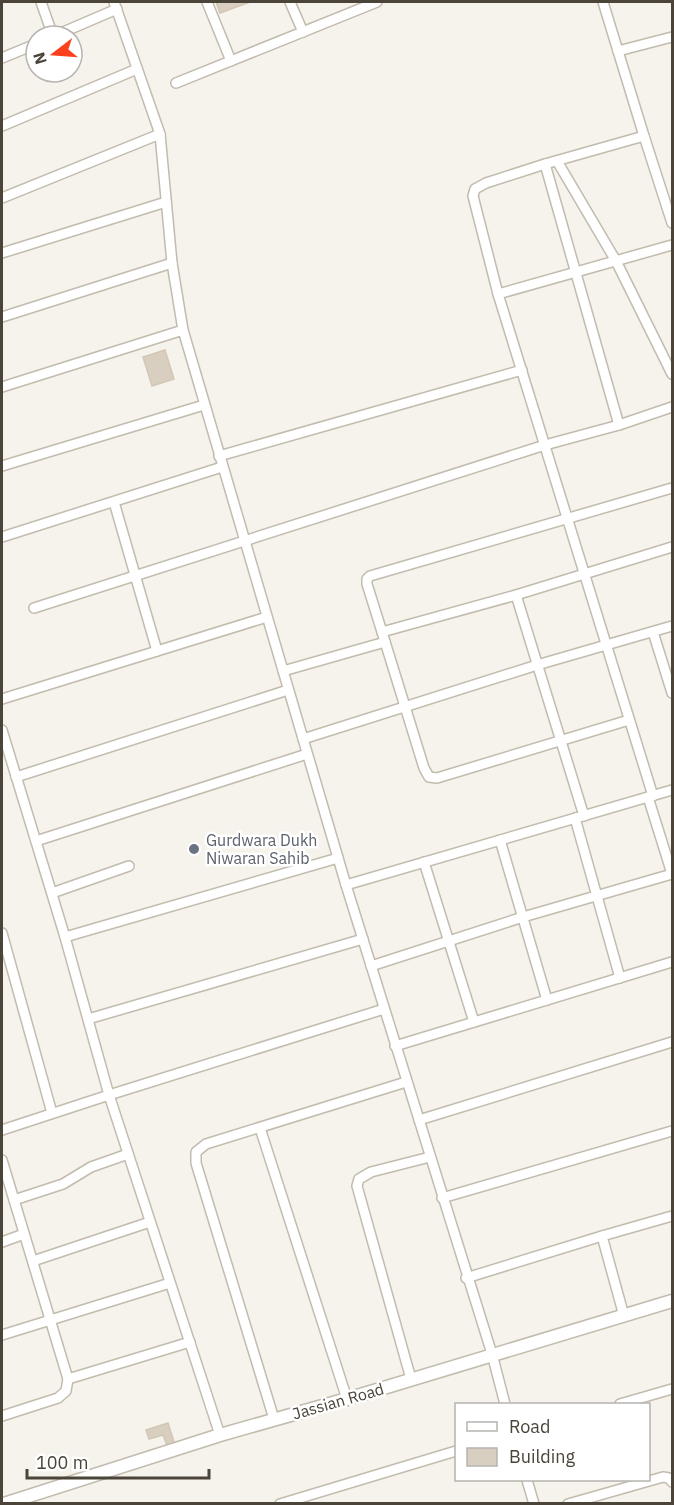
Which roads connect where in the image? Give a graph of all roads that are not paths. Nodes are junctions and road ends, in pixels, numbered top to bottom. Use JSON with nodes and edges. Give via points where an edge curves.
{"nodes":[{"id":1,"x":41,"y":2,"type":"edge"},
{"id":2,"x":207,"y":2,"type":"edge"},
{"id":3,"x":290,"y":2,"type":"edge"},
{"id":4,"x":377,"y":2,"type":"edge"},
{"id":5,"x":603,"y":2,"type":"edge"},
{"id":6,"x":115,"y":5,"type":"edge"},
{"id":7,"x":49,"y":24,"type":"edge"},
{"id":8,"x":78,"y":24,"type":"edge"},
{"id":9,"x":303,"y":32,"type":"junction"},
{"id":10,"x":672,"y":37,"type":"edge"},
{"id":11,"x":24,"y":49,"type":"edge"},
{"id":12,"x":618,"y":51,"type":"junction"},
{"id":13,"x":2,"y":58,"type":"edge"},
{"id":14,"x":231,"y":61,"type":"junction"},
{"id":15,"x":137,"y":69,"type":"junction"},
{"id":16,"x":176,"y":83,"type":"dead end"},
{"id":17,"x":2,"y":126,"type":"edge"},
{"id":18,"x":160,"y":134,"type":"junction"},
{"id":19,"x":644,"y":136,"type":"junction"},
{"id":20,"x":556,"y":161,"type":"junction"},
{"id":21,"x":545,"y":164,"type":"junction"},
{"id":22,"x":2,"y":198,"type":"edge"},
{"id":23,"x":166,"y":202,"type":"junction"},
{"id":24,"x":672,"y":223,"type":"edge"},
{"id":25,"x":672,"y":245,"type":"edge"},
{"id":26,"x":2,"y":254,"type":"edge"},
{"id":27,"x":616,"y":261,"type":"junction"},
{"id":28,"x":172,"y":262,"type":"junction"},
{"id":29,"x":577,"y":273,"type":"junction"},
{"id":30,"x":498,"y":294,"type":"junction"},
{"id":31,"x":2,"y":316,"type":"edge"},
{"id":32,"x":183,"y":330,"type":"junction"},
{"id":33,"x":522,"y":370,"type":"junction"},
{"id":34,"x":672,"y":374,"type":"edge"},
{"id":35,"x":2,"y":387,"type":"edge"},
{"id":36,"x":204,"y":405,"type":"junction"},
{"id":37,"x":672,"y":407,"type":"edge"},
{"id":38,"x":619,"y":425,"type":"junction"},
{"id":39,"x":545,"y":445,"type":"junction"},
{"id":40,"x":219,"y":456,"type":"junction"},
{"id":41,"x":2,"y":466,"type":"edge"},
{"id":42,"x":222,"y":467,"type":"junction"},
{"id":43,"x":672,"y":488,"type":"edge"},
{"id":44,"x":114,"y":502,"type":"junction"},
{"id":45,"x":567,"y":519,"type":"junction"},
{"id":46,"x":2,"y":537,"type":"edge"},
{"id":47,"x":244,"y":540,"type":"junction"},
{"id":48,"x":672,"y":547,"type":"edge"},
{"id":49,"x":584,"y":574,"type":"junction"},
{"id":50,"x":135,"y":575,"type":"junction"},
{"id":51,"x":516,"y":595,"type":"junction"},
{"id":52,"x":34,"y":608,"type":"dead end"},
{"id":53,"x":267,"y":618,"type":"junction"},
{"id":54,"x":672,"y":626,"type":"edge"},
{"id":55,"x":652,"y":632,"type":"junction"},
{"id":56,"x":384,"y":637,"type":"junction"},
{"id":57,"x":607,"y":646,"type":"junction"},
{"id":58,"x":157,"y":651,"type":"junction"},
{"id":59,"x":537,"y":665,"type":"junction"},
{"id":60,"x":283,"y":671,"type":"junction"},
{"id":61,"x":288,"y":690,"type":"junction"},
{"id":62,"x":672,"y":693,"type":"edge"},
{"id":63,"x":2,"y":699,"type":"edge"},
{"id":64,"x":405,"y":706,"type":"junction"},
{"id":65,"x":629,"y":720,"type":"junction"},
{"id":66,"x":2,"y":730,"type":"edge"},
{"id":67,"x":303,"y":739,"type":"junction"},
{"id":68,"x":561,"y":740,"type":"junction"},
{"id":69,"x":307,"y":754,"type":"junction"},
{"id":70,"x":16,"y":777,"type":"junction"},
{"id":71,"x":672,"y":790,"type":"edge"},
{"id":72,"x":650,"y":796,"type":"junction"},
{"id":73,"x":580,"y":817,"type":"junction"},
{"id":74,"x":500,"y":840,"type":"junction"},
{"id":75,"x":36,"y":842,"type":"junction"},
{"id":76,"x":338,"y":858,"type":"junction"},
{"id":77,"x":424,"y":862,"type":"junction"},
{"id":78,"x":129,"y":866,"type":"dead end"},
{"id":79,"x":672,"y":874,"type":"edge"},
{"id":80,"x":346,"y":885,"type":"junction"},
{"id":81,"x":52,"y":893,"type":"junction"},
{"id":82,"x":597,"y":896,"type":"junction"},
{"id":83,"x":523,"y":917,"type":"junction"},
{"id":84,"x":2,"y":933,"type":"edge"},
{"id":85,"x":65,"y":937,"type":"junction"},
{"id":86,"x":363,"y":939,"type":"junction"},
{"id":87,"x":449,"y":942,"type":"junction"},
{"id":88,"x":672,"y":962,"type":"edge"},
{"id":89,"x":371,"y":966,"type":"junction"},
{"id":90,"x":620,"y":978,"type":"junction"},
{"id":91,"x":547,"y":1000,"type":"junction"},
{"id":92,"x":384,"y":1009,"type":"junction"},
{"id":93,"x":88,"y":1019,"type":"junction"},
{"id":94,"x":474,"y":1022,"type":"junction"},
{"id":95,"x":672,"y":1042,"type":"edge"},
{"id":96,"x":395,"y":1046,"type":"junction"},
{"id":97,"x":406,"y":1082,"type":"junction"},
{"id":98,"x":109,"y":1095,"type":"junction"},
{"id":99,"x":52,"y":1113,"type":"junction"},
{"id":100,"x":419,"y":1120,"type":"junction"},
{"id":101,"x":260,"y":1128,"type":"junction"},
{"id":102,"x":2,"y":1130,"type":"edge"},
{"id":103,"x":672,"y":1131,"type":"edge"},
{"id":104,"x":128,"y":1154,"type":"junction"},
{"id":105,"x":429,"y":1157,"type":"junction"},
{"id":106,"x":2,"y":1163,"type":"edge"},
{"id":107,"x":442,"y":1198,"type":"junction"},
{"id":108,"x":14,"y":1200,"type":"junction"},
{"id":109,"x":672,"y":1216,"type":"edge"},
{"id":110,"x":150,"y":1222,"type":"junction"},
{"id":111,"x":24,"y":1234,"type":"junction"},
{"id":112,"x":602,"y":1236,"type":"junction"},
{"id":113,"x":2,"y":1242,"type":"edge"},
{"id":114,"x":33,"y":1261,"type":"junction"},
{"id":115,"x":466,"y":1278,"type":"junction"},
{"id":116,"x":170,"y":1283,"type":"junction"},
{"id":117,"x":672,"y":1301,"type":"edge"},
{"id":118,"x":624,"y":1316,"type":"junction"},
{"id":119,"x":49,"y":1320,"type":"junction"},
{"id":120,"x":2,"y":1335,"type":"edge"},
{"id":121,"x":190,"y":1342,"type":"junction"},
{"id":122,"x":492,"y":1354,"type":"junction"},
{"id":123,"x":68,"y":1379,"type":"junction"},
{"id":124,"x":411,"y":1379,"type":"junction"},
{"id":125,"x":672,"y":1389,"type":"edge"},
{"id":126,"x":347,"y":1399,"type":"junction"},
{"id":127,"x":505,"y":1403,"type":"edge"},
{"id":128,"x":623,"y":1403,"type":"edge"},
{"id":129,"x":2,"y":1416,"type":"edge"},
{"id":130,"x":274,"y":1419,"type":"junction"},
{"id":131,"x":220,"y":1435,"type":"junction"},
{"id":132,"x":455,"y":1450,"type":"edge"},
{"id":133,"x":528,"y":1481,"type":"edge"},
{"id":134,"x":648,"y":1481,"type":"edge"},
{"id":135,"x":650,"y":1481,"type":"edge"},
{"id":136,"x":672,"y":1482,"type":"edge"},
{"id":137,"x":4,"y":1503,"type":"edge"},
{"id":138,"x":280,"y":1503,"type":"edge"},
{"id":139,"x":534,"y":1503,"type":"edge"},
{"id":140,"x":568,"y":1503,"type":"edge"}],
"edges":[{"from":1,"to":7,"type":"street"},
{"from":2,"to":14,"type":"street"},
{"from":3,"to":9,"type":"street"},
{"from":4,"to":9,"type":"street"},
{"from":5,"to":12,"type":"street"},
{"from":6,"to":8,"type":"street"},
{"from":6,"to":15,"type":"street"},
{"from":9,"to":14,"type":"street"},
{"from":10,"to":12,"type":"street"},
{"from":11,"to":13,"type":"street"},
{"from":12,"to":19,"type":"street"},
{"from":14,"to":16,"type":"street"},
{"from":15,"to":17,"type":"street"},
{"from":15,"to":18,"type":"street"},
{"from":18,"to":22,"type":"street"},
{"from":18,"to":23,"type":"street"},
{"from":19,"to":20,"type":"street"},
{"from":19,"to":24,"type":"street"},
{"from":20,"to":21,"type":"street"},
{"from":20,"to":27,"type":"street"},
{"from":21,"to":29,"type":"street"},
{"from":21,"to":30,"type":"street","via":[[475,189],[474,203]]},
{"from":23,"to":26,"type":"street"},
{"from":23,"to":28,"type":"street"},
{"from":25,"to":27,"type":"street"},
{"from":27,"to":29,"type":"street"},
{"from":27,"to":34,"type":"street"},
{"from":28,"to":31,"type":"street"},
{"from":28,"to":32,"type":"street"},
{"from":29,"to":30,"type":"street"},
{"from":29,"to":38,"type":"street"},
{"from":30,"to":33,"type":"street"},
{"from":32,"to":35,"type":"street"},
{"from":32,"to":36,"type":"street"},
{"from":33,"to":39,"type":"street"},
{"from":33,"to":40,"type":"street"},
{"from":36,"to":40,"type":"street"},
{"from":36,"to":41,"type":"street"},
{"from":37,"to":38,"type":"street"},
{"from":38,"to":39,"type":"street"},
{"from":39,"to":45,"type":"street"},
{"from":39,"to":47,"type":"street"},
{"from":40,"to":42,"type":"street"},
{"from":42,"to":44,"type":"street"},
{"from":42,"to":47,"type":"street"},
{"from":43,"to":45,"type":"street"},
{"from":44,"to":46,"type":"street"},
{"from":44,"to":50,"type":"street"},
{"from":45,"to":49,"type":"street"},
{"from":45,"to":56,"type":"street","via":[[370,576],[367,584]]},
{"from":47,"to":50,"type":"street"},
{"from":47,"to":53,"type":"street"},
{"from":48,"to":49,"type":"street"},
{"from":49,"to":51,"type":"street"},
{"from":49,"to":57,"type":"street"},
{"from":50,"to":52,"type":"street"},
{"from":50,"to":58,"type":"street"},
{"from":51,"to":56,"type":"street"},
{"from":51,"to":59,"type":"street"},
{"from":53,"to":58,"type":"street"},
{"from":53,"to":60,"type":"street"},
{"from":54,"to":55,"type":"street"},
{"from":55,"to":57,"type":"street"},
{"from":55,"to":62,"type":"street"},
{"from":56,"to":60,"type":"street"},
{"from":56,"to":64,"type":"street"},
{"from":57,"to":59,"type":"street"},
{"from":57,"to":65,"type":"street"},
{"from":58,"to":63,"type":"street"},
{"from":59,"to":64,"type":"street"},
{"from":59,"to":68,"type":"street"},
{"from":60,"to":61,"type":"street"},
{"from":61,"to":67,"type":"street"},
{"from":61,"to":70,"type":"street"},
{"from":64,"to":67,"type":"street"},
{"from":64,"to":68,"type":"street","via":[[424,768],[433,778]]},
{"from":65,"to":68,"type":"street"},
{"from":65,"to":72,"type":"street"},
{"from":66,"to":70,"type":"street"},
{"from":67,"to":69,"type":"street"},
{"from":68,"to":73,"type":"street"},
{"from":69,"to":75,"type":"street"},
{"from":69,"to":76,"type":"street"},
{"from":70,"to":75,"type":"street"},
{"from":71,"to":72,"type":"street"},
{"from":72,"to":73,"type":"street"},
{"from":72,"to":79,"type":"street"},
{"from":73,"to":74,"type":"street"},
{"from":73,"to":82,"type":"street"},
{"from":74,"to":77,"type":"street"},
{"from":74,"to":83,"type":"street"},
{"from":75,"to":81,"type":"street"},
{"from":76,"to":80,"type":"street"},
{"from":76,"to":85,"type":"street"},
{"from":77,"to":80,"type":"street"},
{"from":77,"to":87,"type":"street"},
{"from":78,"to":81,"type":"street"},
{"from":79,"to":82,"type":"street"},
{"from":80,"to":86,"type":"street"},
{"from":81,"to":85,"type":"street"},
{"from":82,"to":83,"type":"street"},
{"from":82,"to":90,"type":"street"},
{"from":83,"to":87,"type":"street"},
{"from":83,"to":91,"type":"street"},
{"from":84,"to":99,"type":"street"},
{"from":85,"to":93,"type":"street"},
{"from":86,"to":89,"type":"street"},
{"from":86,"to":93,"type":"street"},
{"from":87,"to":89,"type":"street"},
{"from":87,"to":94,"type":"street"},
{"from":88,"to":90,"type":"street"},
{"from":89,"to":92,"type":"street"},
{"from":90,"to":91,"type":"street"},
{"from":91,"to":94,"type":"street"},
{"from":92,"to":96,"type":"street"},
{"from":92,"to":98,"type":"street"},
{"from":93,"to":98,"type":"street"},
{"from":94,"to":96,"type":"street"},
{"from":95,"to":100,"type":"street"},
{"from":96,"to":97,"type":"street"},
{"from":97,"to":100,"type":"street"},
{"from":97,"to":101,"type":"street"},
{"from":98,"to":99,"type":"street"},
{"from":98,"to":104,"type":"street"},
{"from":99,"to":102,"type":"street"},
{"from":100,"to":105,"type":"street"},
{"from":101,"to":126,"type":"street"},
{"from":101,"to":130,"type":"street","via":[[206,1144],[195,1155]]},
{"from":103,"to":107,"type":"street"},
{"from":104,"to":108,"type":"street","via":[[91,1167],[63,1184]]},
{"from":104,"to":110,"type":"street"},
{"from":105,"to":107,"type":"street"},
{"from":105,"to":124,"type":"street","via":[[368,1173],[357,1186]]},
{"from":106,"to":108,"type":"street"},
{"from":107,"to":115,"type":"street"},
{"from":108,"to":111,"type":"street"},
{"from":109,"to":112,"type":"street"},
{"from":110,"to":114,"type":"street"},
{"from":110,"to":116,"type":"street"},
{"from":111,"to":113,"type":"street"},
{"from":111,"to":114,"type":"street"},
{"from":112,"to":115,"type":"street"},
{"from":112,"to":118,"type":"street"},
{"from":114,"to":119,"type":"street"},
{"from":115,"to":122,"type":"street"},
{"from":116,"to":119,"type":"street"},
{"from":116,"to":121,"type":"street"},
{"from":117,"to":118,"type":"street","name":"Jassian Road"},
{"from":118,"to":122,"type":"street","name":"Jassian Road"},
{"from":119,"to":120,"type":"street"},
{"from":119,"to":123,"type":"street"},
{"from":121,"to":123,"type":"street"},
{"from":121,"to":131,"type":"street"},
{"from":122,"to":124,"type":"street","name":"Jassian Road"},
{"from":122,"to":127,"type":"street"},
{"from":123,"to":129,"type":"street","via":[[66,1391],[58,1398]]},
{"from":124,"to":126,"type":"street","name":"Jassian Road"},
{"from":125,"to":128,"type":"street"},
{"from":126,"to":130,"type":"street","name":"Jassian Road"},
{"from":130,"to":131,"type":"street","name":"Jassian Road"},
{"from":131,"to":137,"type":"street","name":"Jassian Road"},
{"from":132,"to":138,"type":"street"},
{"from":133,"to":139,"type":"street"},
{"from":134,"to":140,"type":"street"},
{"from":135,"to":136,"type":"street","via":[[663,1477]]}]}
